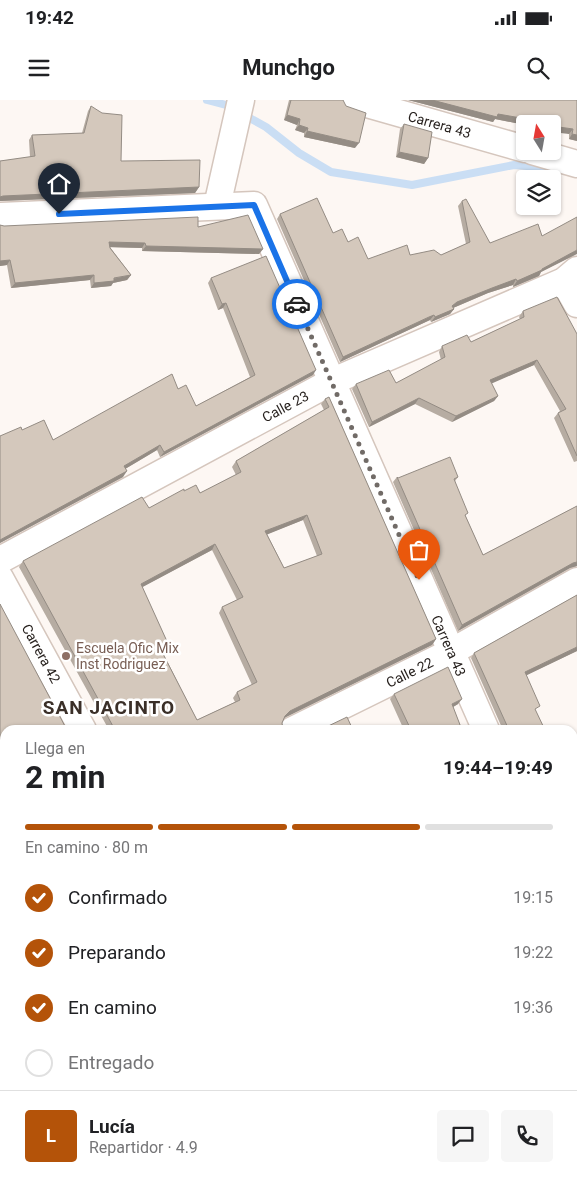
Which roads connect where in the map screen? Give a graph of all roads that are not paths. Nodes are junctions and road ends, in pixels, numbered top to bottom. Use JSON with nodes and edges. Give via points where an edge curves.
{"nodes":[{"id":1,"x":241,"y":100,"type":"edge"},
{"id":2,"x":353,"y":100,"type":"edge"},
{"id":3,"x":516,"y":146,"type":"edge"},
{"id":4,"x":561,"y":159,"type":"edge"},
{"id":5,"x":577,"y":164,"type":"edge"},
{"id":6,"x":217,"y":206,"type":"junction"},
{"id":7,"x":0,"y":216,"type":"edge"},
{"id":8,"x":570,"y":276,"type":"edge"},
{"id":9,"x":577,"y":304,"type":"edge"},
{"id":10,"x":331,"y":382,"type":"junction"},
{"id":11,"x":0,"y":560,"type":"edge"},
{"id":12,"x":0,"y":578,"type":"edge"},
{"id":13,"x":577,"y":580,"type":"edge"},
{"id":14,"x":451,"y":652,"type":"junction"},
{"id":15,"x":80,"y":725,"type":"edge"},
{"id":16,"x":303,"y":725,"type":"edge"},
{"id":17,"x":484,"y":725,"type":"edge"}],
"edges":[{"from":1,"to":6,"type":"street"},
{"from":2,"to":3,"type":"street","name":"Carrera 43"},
{"from":4,"to":5,"type":"street"},
{"from":6,"to":7,"type":"street"},
{"from":6,"to":10,"type":"street","name":"Carrera 43","via":[[254,205]]},
{"from":8,"to":9,"type":"street"},
{"from":8,"to":10,"type":"street","name":"Calle 23"},
{"from":10,"to":11,"type":"street","name":"Calle 23"},
{"from":10,"to":14,"type":"street","name":"Carrera 43"},
{"from":12,"to":15,"type":"street","name":"Carrera 42"},
{"from":13,"to":14,"type":"street","name":"Calle 22"},
{"from":14,"to":16,"type":"street","name":"Calle 22"},
{"from":14,"to":17,"type":"street","name":"Carrera 43"}]}
